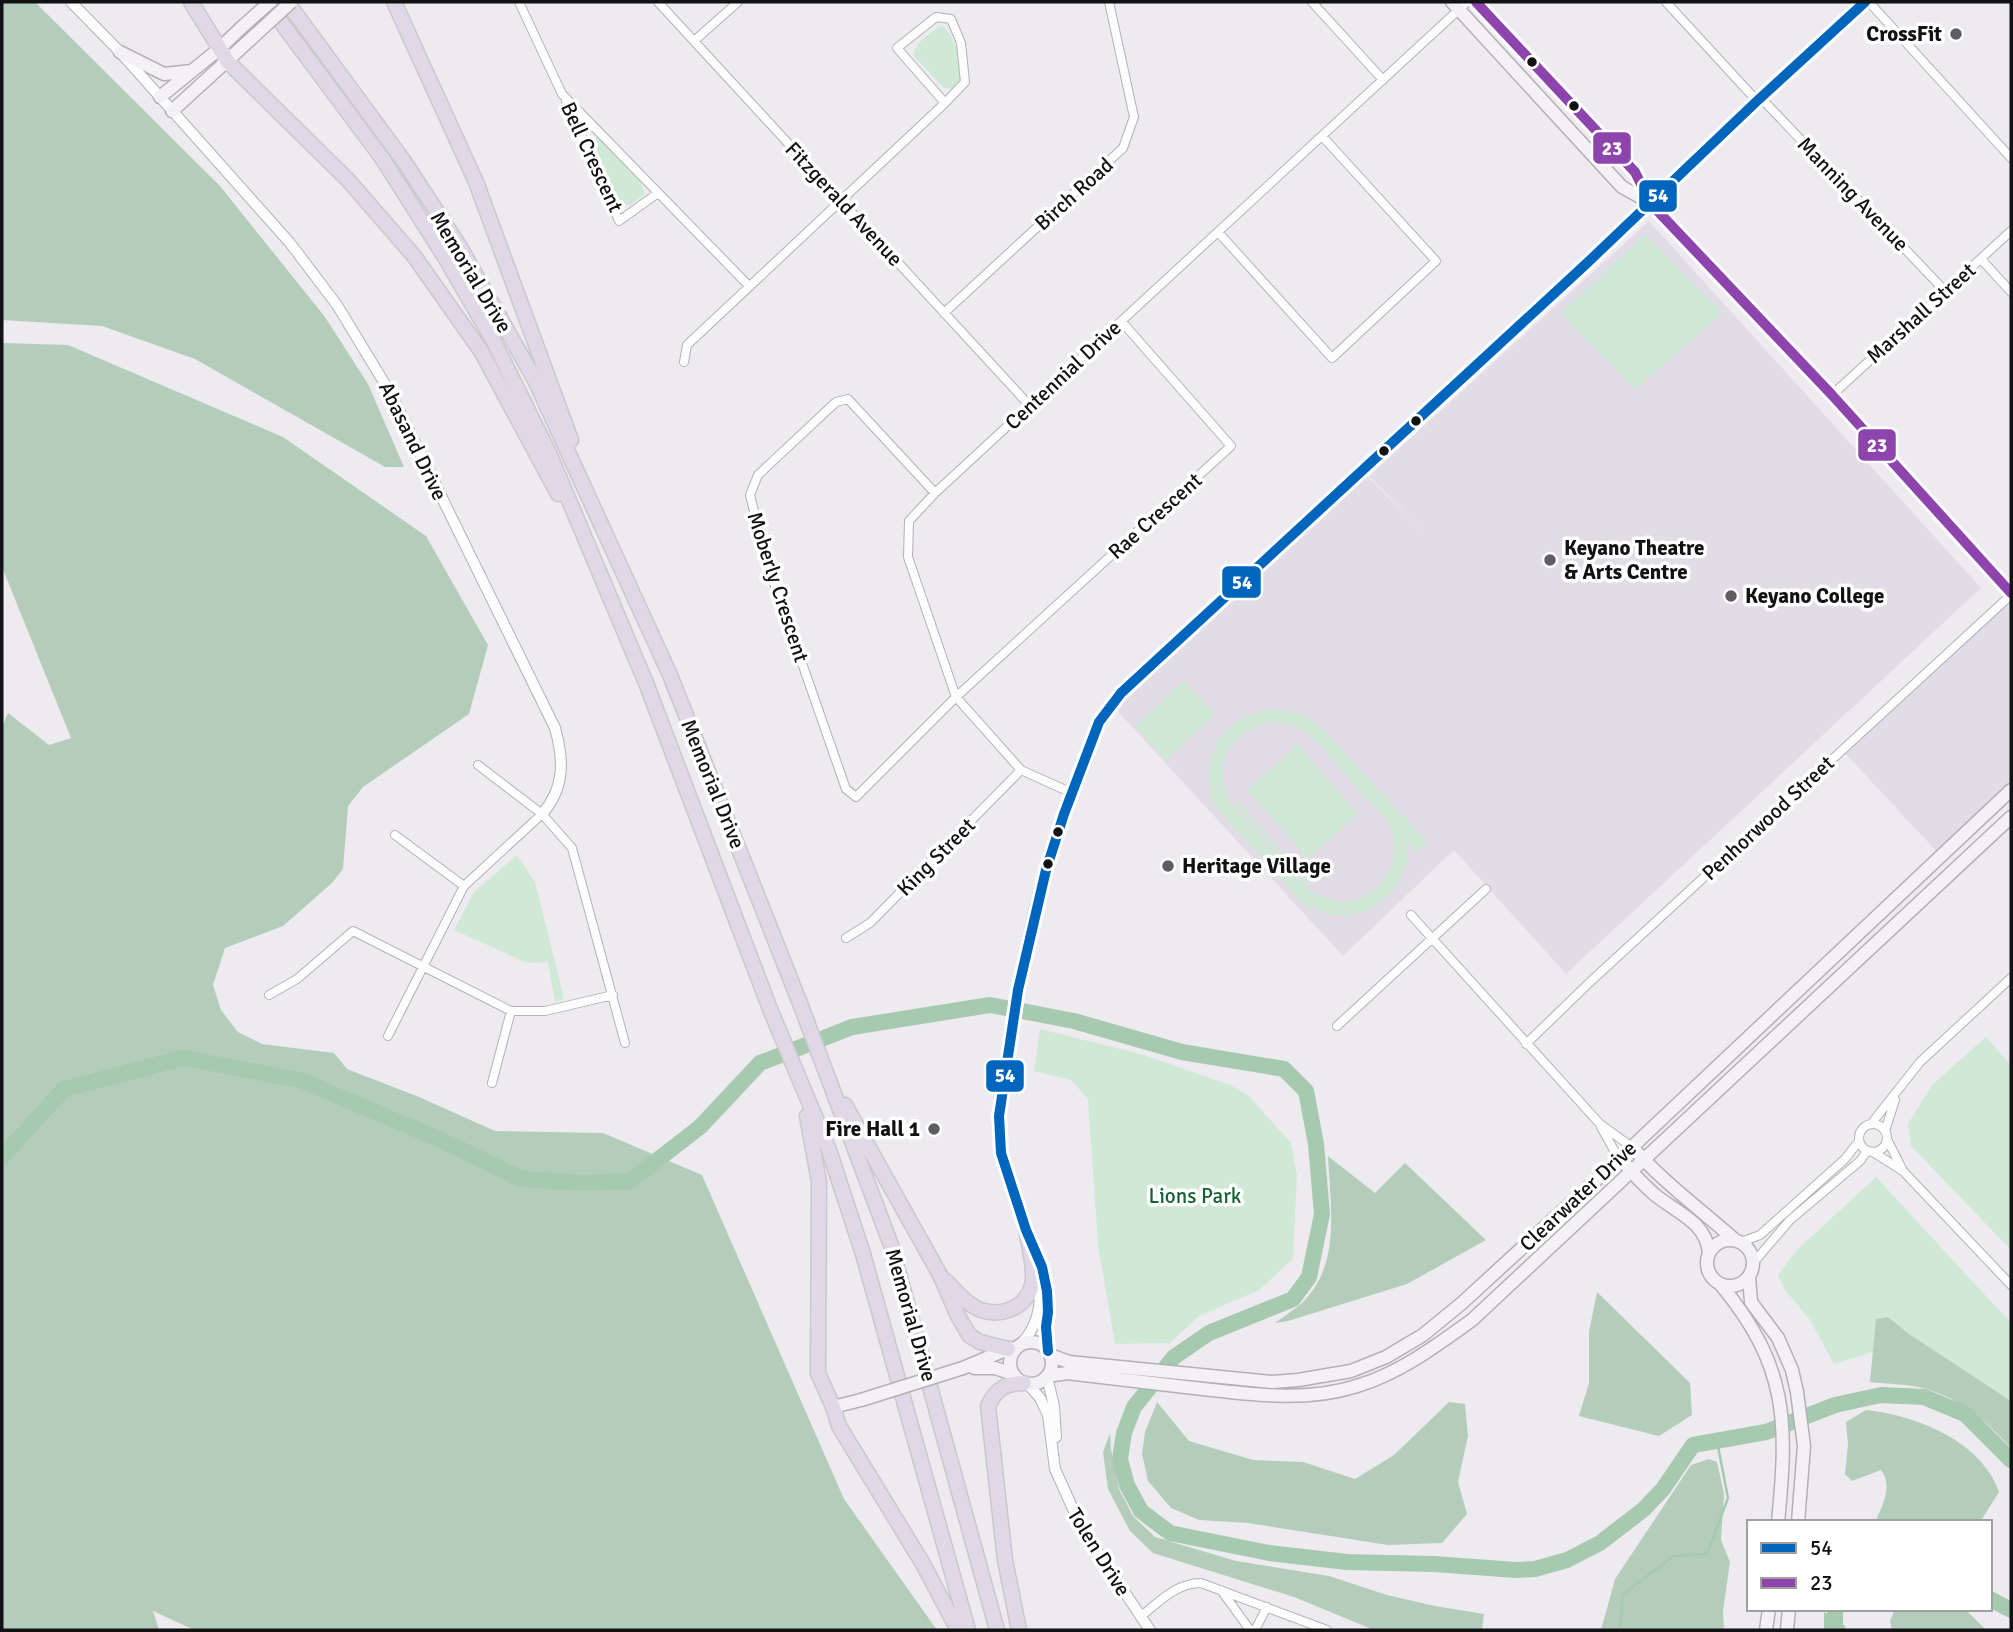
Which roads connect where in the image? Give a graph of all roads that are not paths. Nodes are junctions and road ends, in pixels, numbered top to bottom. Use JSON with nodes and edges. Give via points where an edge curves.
{"nodes":[{"id":1,"x":71,"y":2,"type":"edge"},
{"id":2,"x":191,"y":2,"type":"edge"},
{"id":3,"x":268,"y":2,"type":"edge"},
{"id":4,"x":289,"y":2,"type":"edge"},
{"id":5,"x":394,"y":2,"type":"edge"},
{"id":6,"x":519,"y":2,"type":"edge"},
{"id":7,"x":658,"y":2,"type":"edge"},
{"id":8,"x":738,"y":2,"type":"edge"},
{"id":9,"x":1109,"y":2,"type":"edge"},
{"id":10,"x":1312,"y":2,"type":"edge"},
{"id":11,"x":1476,"y":2,"type":"edge"},
{"id":12,"x":1666,"y":2,"type":"edge"},
{"id":13,"x":1867,"y":2,"type":"edge"},
{"id":14,"x":1459,"y":4,"type":"edge"},
{"id":15,"x":694,"y":41,"type":"junction"},
{"id":16,"x":219,"y":49,"type":"junction"},
{"id":17,"x":120,"y":52,"type":"junction"},
{"id":18,"x":228,"y":62,"type":"junction"},
{"id":19,"x":192,"y":71,"type":"junction"},
{"id":20,"x":1383,"y":80,"type":"junction"},
{"id":21,"x":562,"y":94,"type":"junction"},
{"id":22,"x":160,"y":97,"type":"junction"},
{"id":23,"x":1759,"y":100,"type":"junction"},
{"id":24,"x":945,"y":103,"type":"junction"},
{"id":25,"x":172,"y":111,"type":"junction"},
{"id":26,"x":1322,"y":136,"type":"junction"},
{"id":27,"x":2011,"y":158,"type":"edge"},
{"id":28,"x":658,"y":193,"type":"junction"},
{"id":29,"x":841,"y":201,"type":"junction"},
{"id":30,"x":1651,"y":204,"type":"junction"},
{"id":31,"x":2011,"y":230,"type":"edge"},
{"id":32,"x":1218,"y":232,"type":"junction"},
{"id":33,"x":1981,"y":259,"type":"junction"},
{"id":34,"x":749,"y":286,"type":"junction"},
{"id":35,"x":1945,"y":291,"type":"junction"},
{"id":36,"x":2011,"y":292,"type":"edge"},
{"id":37,"x":944,"y":313,"type":"junction"},
{"id":38,"x":1122,"y":322,"type":"junction"},
{"id":39,"x":684,"y":362,"type":"dead end"},
{"id":40,"x":1832,"y":396,"type":"junction"},
{"id":41,"x":1030,"y":406,"type":"junction"},
{"id":42,"x":935,"y":493,"type":"junction"},
{"id":43,"x":611,"y":546,"type":"junction"},
{"id":44,"x":605,"y":584,"type":"junction"},
{"id":45,"x":2011,"y":594,"type":"edge"},
{"id":46,"x":956,"y":697,"type":"junction"},
{"id":47,"x":478,"y":765,"type":"dead end"},
{"id":48,"x":1021,"y":771,"type":"junction"},
{"id":49,"x":2011,"y":790,"type":"edge"},
{"id":50,"x":1072,"y":793,"type":"junction"},
{"id":51,"x":542,"y":814,"type":"junction"},
{"id":52,"x":2011,"y":817,"type":"edge"},
{"id":53,"x":395,"y":835,"type":"dead end"},
{"id":54,"x":464,"y":886,"type":"junction"},
{"id":55,"x":1486,"y":889,"type":"dead end"},
{"id":56,"x":1411,"y":915,"type":"dead end"},
{"id":57,"x":846,"y":938,"type":"dead end"},
{"id":58,"x":1433,"y":938,"type":"junction"},
{"id":59,"x":423,"y":966,"type":"junction"},
{"id":60,"x":2011,"y":978,"type":"edge"},
{"id":61,"x":269,"y":995,"type":"dead end"},
{"id":62,"x":613,"y":995,"type":"junction"},
{"id":63,"x":511,"y":1011,"type":"junction"},
{"id":64,"x":1338,"y":1026,"type":"dead end"},
{"id":65,"x":388,"y":1036,"type":"dead end"},
{"id":66,"x":625,"y":1042,"type":"dead end"},
{"id":67,"x":1526,"y":1044,"type":"junction"},
{"id":68,"x":825,"y":1070,"type":"junction"},
{"id":69,"x":492,"y":1083,"type":"dead end"},
{"id":70,"x":800,"y":1084,"type":"junction"},
{"id":71,"x":1896,"y":1094,"type":"junction"},
{"id":72,"x":1600,"y":1124,"type":"junction"},
{"id":73,"x":1871,"y":1124,"type":"junction"},
{"id":74,"x":1886,"y":1135,"type":"junction"},
{"id":75,"x":1859,"y":1141,"type":"junction"},
{"id":76,"x":1632,"y":1147,"type":"junction"},
{"id":77,"x":1870,"y":1151,"type":"junction"},
{"id":78,"x":1619,"y":1158,"type":"junction"},
{"id":79,"x":1644,"y":1161,"type":"junction"},
{"id":80,"x":1903,"y":1171,"type":"junction"},
{"id":81,"x":1632,"y":1172,"type":"junction"},
{"id":82,"x":1026,"y":1230,"type":"junction"},
{"id":83,"x":1738,"y":1241,"type":"junction"},
{"id":84,"x":1035,"y":1252,"type":"junction"},
{"id":85,"x":1709,"y":1253,"type":"junction"},
{"id":86,"x":1754,"y":1262,"type":"junction"},
{"id":87,"x":940,"y":1275,"type":"junction"},
{"id":88,"x":1749,"y":1277,"type":"junction"},
{"id":89,"x":1721,"y":1285,"type":"junction"},
{"id":90,"x":2011,"y":1285,"type":"edge"},
{"id":91,"x":1016,"y":1346,"type":"junction"},
{"id":92,"x":1049,"y":1353,"type":"junction"},
{"id":93,"x":1068,"y":1367,"type":"junction"},
{"id":94,"x":963,"y":1368,"type":"junction"},
{"id":95,"x":1048,"y":1376,"type":"junction"},
{"id":96,"x":1021,"y":1380,"type":"junction"},
{"id":97,"x":833,"y":1406,"type":"junction"},
{"id":98,"x":1055,"y":1469,"type":"junction"},
{"id":99,"x":1777,"y":1520,"type":"edge"},
{"id":100,"x":1798,"y":1520,"type":"edge"},
{"id":101,"x":1221,"y":1590,"type":"junction"},
{"id":102,"x":1267,"y":1606,"type":"junction"},
{"id":103,"x":1769,"y":1611,"type":"edge"},
{"id":104,"x":1789,"y":1611,"type":"edge"},
{"id":105,"x":1140,"y":1617,"type":"junction"},
{"id":106,"x":958,"y":1630,"type":"edge"},
{"id":107,"x":968,"y":1630,"type":"edge"},
{"id":108,"x":997,"y":1630,"type":"edge"},
{"id":109,"x":1018,"y":1630,"type":"edge"},
{"id":110,"x":1150,"y":1630,"type":"edge"},
{"id":111,"x":1250,"y":1630,"type":"edge"},
{"id":112,"x":1255,"y":1630,"type":"edge"},
{"id":113,"x":1327,"y":1630,"type":"edge"},
{"id":114,"x":1766,"y":1630,"type":"edge"},
{"id":115,"x":1787,"y":1630,"type":"edge"}],
"edges":[{"from":1,"to":17,"type":"street","name":"Abasand Drive"},
{"from":2,"to":16,"type":"highway"},
{"from":3,"to":16,"type":"main road","bridge":true},
{"from":3,"to":44,"type":"highway","name":"Memorial Drive","via":[[382,158],[446,259],[549,453]]},
{"from":4,"to":18,"type":"main road","bridge":true},
{"from":4,"to":43,"type":"highway","name":"Memorial Drive","via":[[460,247],[535,380]]},
{"from":5,"to":43,"type":"highway","via":[[476,182]]},
{"from":6,"to":21,"type":"street","name":"Bell Crescent"},
{"from":7,"to":15,"type":"street","name":"Fitzgerald Avenue"},
{"from":8,"to":15,"type":"street"},
{"from":9,"to":37,"type":"street","name":"Birch Road","via":[[1134,117],[1123,148]]},
{"from":10,"to":20,"type":"street"},
{"from":11,"to":30,"type":"main road","via":[[1635,173]]},
{"from":12,"to":23,"type":"street","name":"Manning Avenue"},
{"from":13,"to":23,"type":"street"},
{"from":13,"to":27,"type":"street"},
{"from":14,"to":20,"type":"street","name":"Centennial Drive"},
{"from":14,"to":30,"type":"main road","via":[[1622,187]]},
{"from":15,"to":29,"type":"street","name":"Fitzgerald Avenue"},
{"from":16,"to":18,"type":"highway"},
{"from":16,"to":19,"type":"main road"},
{"from":17,"to":19,"type":"main road","via":[[164,74]]},
{"from":17,"to":22,"type":"street","name":"Abasand Drive"},
{"from":18,"to":25,"type":"main road"},
{"from":18,"to":44,"type":"highway","via":[[348,180],[414,256],[481,351]]},
{"from":19,"to":22,"type":"main road"},
{"from":20,"to":26,"type":"street","name":"Centennial Drive"},
{"from":21,"to":28,"type":"street","name":"Bell Crescent"},
{"from":21,"to":28,"type":"street","name":"Bell Crescent","via":[[619,221]]},
{"from":22,"to":25,"type":"street","name":"Abasand Drive"},
{"from":23,"to":30,"type":"street"},
{"from":23,"to":35,"type":"street","name":"Manning Avenue"},
{"from":24,"to":24,"type":"street","via":[[965,82],[961,43],[951,19],[936,18],[897,48]]},
{"from":24,"to":29,"type":"street"},
{"from":25,"to":51,"type":"street","name":"Abasand Drive","via":[[315,274],[391,394],[555,728],[562,771],[554,801]]},
{"from":26,"to":32,"type":"street","name":"Centennial Drive"},
{"from":26,"to":32,"type":"street","via":[[1436,261],[1342,350],[1332,358]]},
{"from":28,"to":34,"type":"street","name":"Bell Crescent"},
{"from":29,"to":34,"type":"street"},
{"from":29,"to":37,"type":"street","name":"Fitzgerald Avenue"},
{"from":30,"to":40,"type":"main road"},
{"from":30,"to":50,"type":"street","via":[[1121,693],[1099,722]]},
{"from":31,"to":33,"type":"street","name":"Marshall Street"},
{"from":32,"to":38,"type":"street","name":"Centennial Drive"},
{"from":33,"to":35,"type":"street","name":"Marshall Street"},
{"from":33,"to":36,"type":"street"},
{"from":34,"to":39,"type":"street","via":[[687,345]]},
{"from":35,"to":40,"type":"street","name":"Marshall Street"},
{"from":37,"to":41,"type":"street","name":"Fitzgerald Avenue"},
{"from":38,"to":41,"type":"street","name":"Centennial Drive"},
{"from":38,"to":46,"type":"street","name":"Rae Crescent","via":[[1231,446]]},
{"from":40,"to":45,"type":"main road"},
{"from":41,"to":42,"type":"street","name":"Centennial Drive"},
{"from":42,"to":46,"type":"street","name":"Centennial Drive","via":[[909,521],[908,556]]},
{"from":42,"to":46,"type":"street","name":"Moberly Crescent","via":[[848,398],[836,401],[758,475],[750,495],[766,560],[846,789],[856,797]]},
{"from":43,"to":68,"type":"highway","name":"Memorial Drive","via":[[670,675]]},
{"from":44,"to":70,"type":"highway","name":"Memorial Drive"},
{"from":45,"to":67,"type":"street","name":"Penhorwood Street"},
{"from":46,"to":48,"type":"street","name":"Centennial Drive"},
{"from":47,"to":51,"type":"street"},
{"from":48,"to":50,"type":"street","name":"Centennial Drive"},
{"from":48,"to":57,"type":"street","name":"King Street","via":[[870,923]]},
{"from":49,"to":76,"type":"main road","name":"Clearwater Drive"},
{"from":50,"to":82,"type":"street","via":[[1044,880],[1018,990],[998,1132]]},
{"from":51,"to":54,"type":"street"},
{"from":51,"to":62,"type":"street","via":[[572,848]]},
{"from":52,"to":79,"type":"main road","name":"Clearwater Drive"},
{"from":53,"to":54,"type":"street"},
{"from":54,"to":59,"type":"street"},
{"from":55,"to":58,"type":"street"},
{"from":56,"to":58,"type":"street"},
{"from":58,"to":64,"type":"street"},
{"from":58,"to":67,"type":"street"},
{"from":59,"to":61,"type":"street","via":[[353,931],[297,979]]},
{"from":59,"to":63,"type":"street"},
{"from":59,"to":65,"type":"street"},
{"from":60,"to":71,"type":"street","via":[[1920,1062]]},
{"from":62,"to":63,"type":"street","via":[[545,1011]]},
{"from":62,"to":66,"type":"street"},
{"from":63,"to":69,"type":"street"},
{"from":67,"to":72,"type":"street"},
{"from":68,"to":87,"type":"highway"},
{"from":68,"to":108,"type":"highway","name":"Memorial Drive","via":[[891,1245]]},
{"from":70,"to":97,"type":"highway","via":[[819,1182],[818,1373]]},
{"from":70,"to":107,"type":"highway","name":"Memorial Drive","via":[[829,1150],[863,1254]]},
{"from":71,"to":73,"type":"street"},
{"from":71,"to":74,"type":"street"},
{"from":72,"to":76,"type":"street"},
{"from":72,"to":78,"type":"street"},
{"from":73,"to":74,"type":"street","via":[[1879,1125]]},
{"from":73,"to":75,"type":"street","via":[[1863,1128]]},
{"from":74,"to":77,"type":"street","via":[[1881,1150]]},
{"from":74,"to":80,"type":"street"},
{"from":75,"to":77,"type":"street"},
{"from":75,"to":83,"type":"street","via":[[1765,1231]]},
{"from":76,"to":78,"type":"main road","name":"Clearwater Drive"},
{"from":76,"to":79,"type":"main road"},
{"from":77,"to":80,"type":"street"},
{"from":77,"to":86,"type":"street","via":[[1790,1220]]},
{"from":78,"to":81,"type":"main road"},
{"from":78,"to":93,"type":"main road","name":"Clearwater Drive","via":[[1423,1335],[1351,1371],[1272,1382]]},
{"from":79,"to":81,"type":"main road","name":"Clearwater Drive"},
{"from":79,"to":83,"type":"main road"},
{"from":80,"to":90,"type":"street"},
{"from":81,"to":85,"type":"main road","via":[[1656,1196],[1695,1223],[1708,1242]]},
{"from":81,"to":93,"type":"main road","name":"Clearwater Drive","via":[[1472,1320],[1427,1353],[1359,1386],[1330,1393],[1267,1396]]},
{"from":82,"to":84,"type":"street"},
{"from":82,"to":87,"type":"highway","via":[[1033,1280],[1027,1297],[1013,1309],[995,1313],[971,1306]]},
{"from":83,"to":85,"type":"main road","via":[[1720,1242]]},
{"from":83,"to":86,"type":"main road","via":[[1748,1248]]},
{"from":84,"to":91,"type":"street","via":[[1040,1305],[1034,1328]]},
{"from":84,"to":92,"type":"street","via":[[1047,1291]]},
{"from":85,"to":89,"type":"main road","via":[[1707,1268]]},
{"from":86,"to":88,"type":"main road"},
{"from":87,"to":91,"type":"highway","via":[[969,1335],[980,1342]]},
{"from":88,"to":89,"type":"main road","via":[[1737,1286]]},
{"from":88,"to":100,"type":"main road","via":[[1751,1302],[1778,1338],[1792,1370],[1804,1461]]},
{"from":89,"to":99,"type":"main road","via":[[1761,1341],[1775,1381],[1783,1424]]},
{"from":91,"to":92,"type":"main road","via":[[1036,1342]]},
{"from":91,"to":94,"type":"main road"},
{"from":91,"to":96,"type":"main road","via":[[1010,1358]]},
{"from":92,"to":93,"type":"main road","name":"Clearwater Drive"},
{"from":92,"to":95,"type":"main road"},
{"from":93,"to":95,"type":"main road","name":"Clearwater Drive"},
{"from":94,"to":96,"type":"main road","via":[[995,1368]]},
{"from":94,"to":97,"type":"main road","bridge":true},
{"from":95,"to":96,"type":"main road","via":[[1036,1383]]},
{"from":95,"to":98,"type":"street","name":"Tolen Drive","via":[[1057,1423]]},
{"from":96,"to":98,"type":"street","name":"Tolen Drive","via":[[1040,1398],[1048,1415]]},
{"from":96,"to":109,"type":"highway","via":[[1000,1388],[988,1406],[1005,1560]]},
{"from":97,"to":106,"type":"highway","via":[[839,1426]]},
{"from":98,"to":105,"type":"street","name":"Tolen Drive","via":[[1081,1527]]},
{"from":101,"to":102,"type":"street"},
{"from":101,"to":105,"type":"street","via":[[1201,1583],[1184,1585]]},
{"from":101,"to":111,"type":"street"},
{"from":102,"to":112,"type":"street"},
{"from":102,"to":113,"type":"street"},
{"from":103,"to":114,"type":"main road"},
{"from":104,"to":115,"type":"main road"},
{"from":105,"to":110,"type":"street","name":"Tolen Drive"}]}
